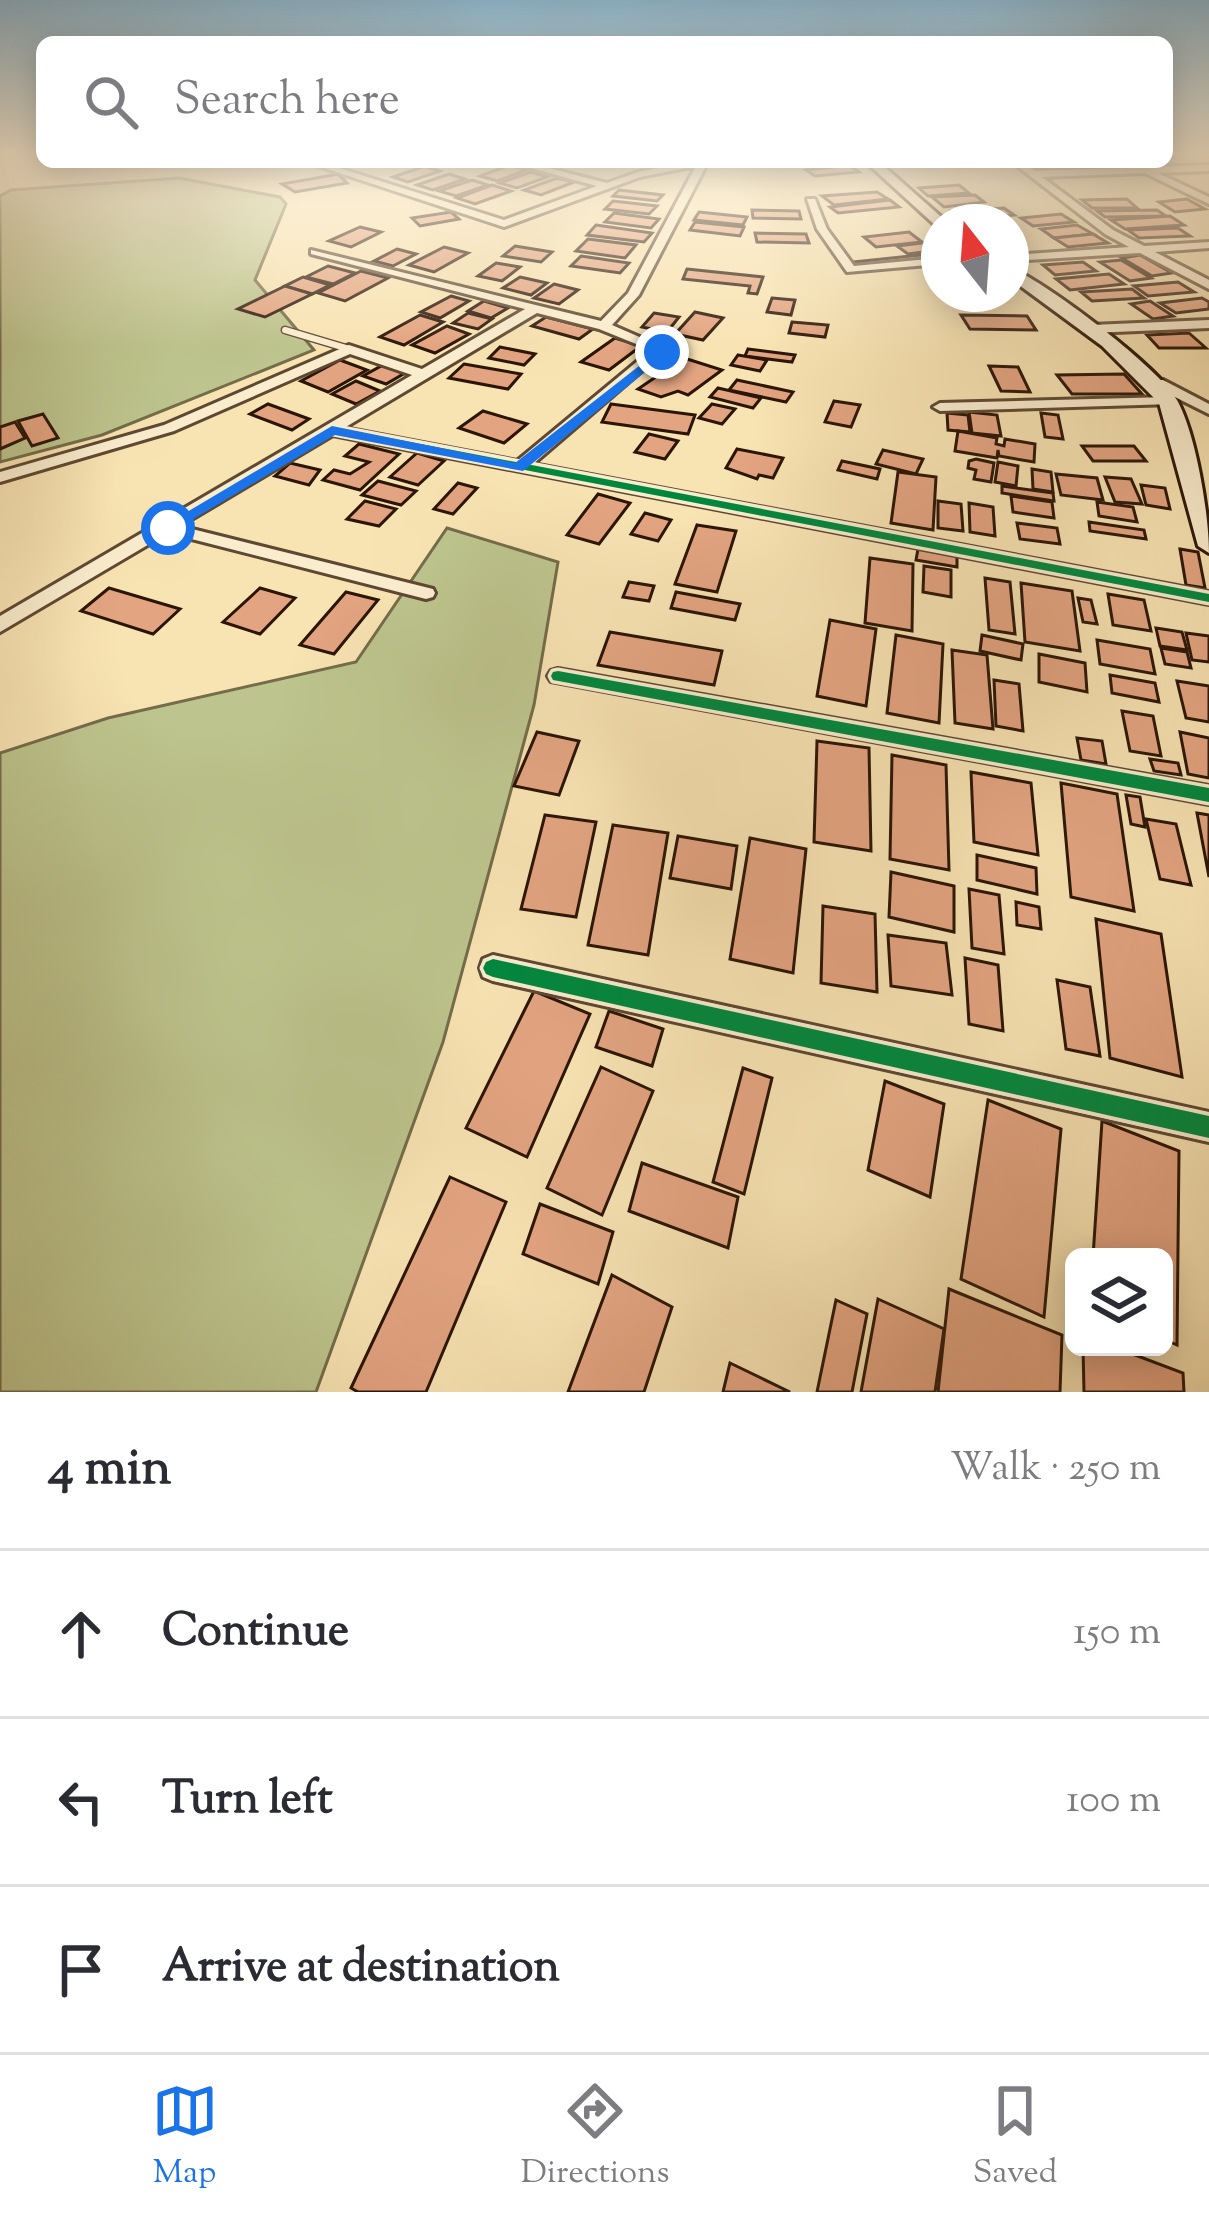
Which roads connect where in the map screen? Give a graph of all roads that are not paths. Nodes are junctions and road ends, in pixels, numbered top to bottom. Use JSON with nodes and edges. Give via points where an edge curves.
{"nodes":[{"id":1,"x":483,"y":217,"type":"edge"},
{"id":2,"x":524,"y":217,"type":"edge"},
{"id":3,"x":674,"y":217,"type":"edge"},
{"id":4,"x":817,"y":217,"type":"edge"},
{"id":5,"x":1087,"y":217,"type":"edge"},
{"id":6,"x":1209,"y":245,"type":"edge"},
{"id":7,"x":1138,"y":248,"type":"junction"},
{"id":8,"x":315,"y":252,"type":"dead end"},
{"id":9,"x":1029,"y":257,"type":"edge"},
{"id":10,"x":921,"y":263,"type":"edge"},
{"id":11,"x":1029,"y":285,"type":"edge"},
{"id":12,"x":1209,"y":285,"type":"edge"},
{"id":13,"x":536,"y":308,"type":"junction"},
{"id":14,"x":1209,"y":324,"type":"edge"},
{"id":15,"x":604,"y":326,"type":"junction"},
{"id":16,"x":1091,"y":329,"type":"junction"},
{"id":17,"x":285,"y":330,"type":"dead end"},
{"id":18,"x":350,"y":349,"type":"junction"},
{"id":19,"x":1142,"y":374,"type":"junction"},
{"id":20,"x":426,"y":375,"type":"junction"},
{"id":21,"x":1168,"y":401,"type":"junction"},
{"id":22,"x":940,"y":407,"type":"dead end"},
{"id":23,"x":1209,"y":410,"type":"edge"},
{"id":24,"x":332,"y":430,"type":"junction"},
{"id":25,"x":518,"y":468,"type":"junction"},
{"id":26,"x":0,"y":477,"type":"edge"},
{"id":27,"x":168,"y":528,"type":"junction"},
{"id":28,"x":1209,"y":546,"type":"edge"},
{"id":29,"x":426,"y":593,"type":"dead end"},
{"id":30,"x":1209,"y":598,"type":"edge"},
{"id":31,"x":0,"y":625,"type":"edge"},
{"id":32,"x":557,"y":676,"type":"dead end"},
{"id":33,"x":1209,"y":795,"type":"edge"},
{"id":34,"x":493,"y":968,"type":"dead end"},
{"id":35,"x":1209,"y":1127,"type":"edge"}],
"edges":[{"from":1,"to":2,"type":"street","via":[[505,224]]},
{"from":3,"to":15,"type":"street","via":[[633,296]]},
{"from":4,"to":10,"type":"street","via":[[850,269]]},
{"from":5,"to":7,"type":"street"},
{"from":6,"to":7,"type":"street"},
{"from":7,"to":9,"type":"street"},
{"from":7,"to":12,"type":"street"},
{"from":8,"to":13,"type":"street"},
{"from":11,"to":16,"type":"street"},
{"from":13,"to":15,"type":"street"},
{"from":13,"to":20,"type":"street"},
{"from":14,"to":16,"type":"street"},
{"from":15,"to":25,"type":"street","via":[[662,352]]},
{"from":16,"to":19,"type":"street"},
{"from":17,"to":18,"type":"lane"},
{"from":18,"to":20,"type":"street"},
{"from":18,"to":26,"type":"street","via":[[169,428]]},
{"from":19,"to":21,"type":"street"},
{"from":19,"to":23,"type":"street"},
{"from":20,"to":24,"type":"street"},
{"from":21,"to":22,"type":"street"},
{"from":21,"to":28,"type":"street"},
{"from":24,"to":25,"type":"street"},
{"from":24,"to":27,"type":"street"},
{"from":25,"to":30,"type":"street"},
{"from":27,"to":29,"type":"street"},
{"from":27,"to":31,"type":"street"},
{"from":32,"to":33,"type":"street"},
{"from":34,"to":35,"type":"street"}]}
